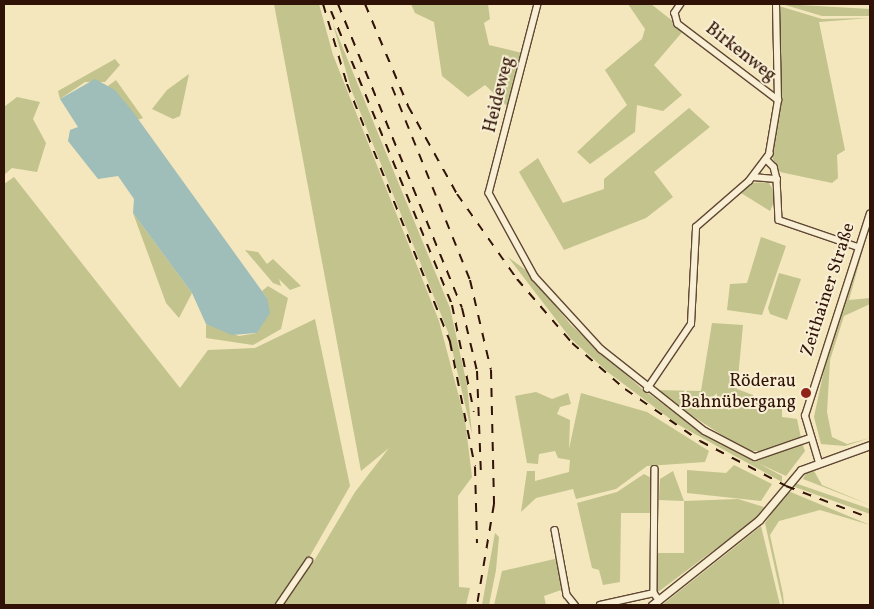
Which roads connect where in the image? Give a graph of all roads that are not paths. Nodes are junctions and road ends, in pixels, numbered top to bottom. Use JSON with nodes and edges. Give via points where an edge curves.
{"nodes":[{"id":1,"x":538,"y":4,"type":"edge"},
{"id":2,"x":681,"y":4,"type":"edge"},
{"id":3,"x":776,"y":4,"type":"edge"},
{"id":4,"x":778,"y":100,"type":"junction"},
{"id":5,"x":766,"y":160,"type":"junction"},
{"id":6,"x":753,"y":177,"type":"junction"},
{"id":7,"x":777,"y":179,"type":"junction"},
{"id":8,"x":870,"y":214,"type":"edge"},
{"id":9,"x":858,"y":247,"type":"junction"},
{"id":10,"x":647,"y":389,"type":"junction"},
{"id":11,"x":810,"y":438,"type":"junction"},
{"id":12,"x":870,"y":445,"type":"edge"},
{"id":13,"x":819,"y":463,"type":"junction"},
{"id":14,"x":655,"y":469,"type":"dead end"},
{"id":15,"x":555,"y":530,"type":"dead end"},
{"id":16,"x":309,"y":561,"type":"dead end"},
{"id":17,"x":654,"y":593,"type":"junction"},
{"id":18,"x":655,"y":603,"type":"edge"},
{"id":19,"x":279,"y":605,"type":"edge"},
{"id":20,"x":575,"y":605,"type":"edge"},
{"id":21,"x":600,"y":605,"type":"edge"}],
"edges":[{"from":1,"to":10,"type":"street","name":"Heideweg","via":[[489,193],[535,277],[560,308]]},
{"from":2,"to":4,"type":"street","name":"Birkenweg","via":[[675,12],[678,24]]},
{"from":3,"to":4,"type":"street"},
{"from":4,"to":5,"type":"street"},
{"from":5,"to":6,"type":"street"},
{"from":5,"to":7,"type":"street","via":[[774,167]]},
{"from":6,"to":7,"type":"street"},
{"from":6,"to":10,"type":"street","via":[[696,227],[691,324]]},
{"from":7,"to":9,"type":"street","via":[[779,220]]},
{"from":8,"to":9,"type":"street","name":"Zeithainer Straße"},
{"from":9,"to":11,"type":"street","name":"Zeithainer Straße","via":[[807,409]]},
{"from":10,"to":11,"type":"street","via":[[749,456],[762,456]]},
{"from":11,"to":13,"type":"street","name":"Zeithainer Straße"},
{"from":12,"to":13,"type":"street"},
{"from":13,"to":18,"type":"street","via":[[801,470],[760,520]]},
{"from":14,"to":17,"type":"street"},
{"from":15,"to":20,"type":"street","via":[[567,594]]},
{"from":16,"to":19,"type":"street"},
{"from":17,"to":18,"type":"street"},
{"from":17,"to":21,"type":"street"}]}
